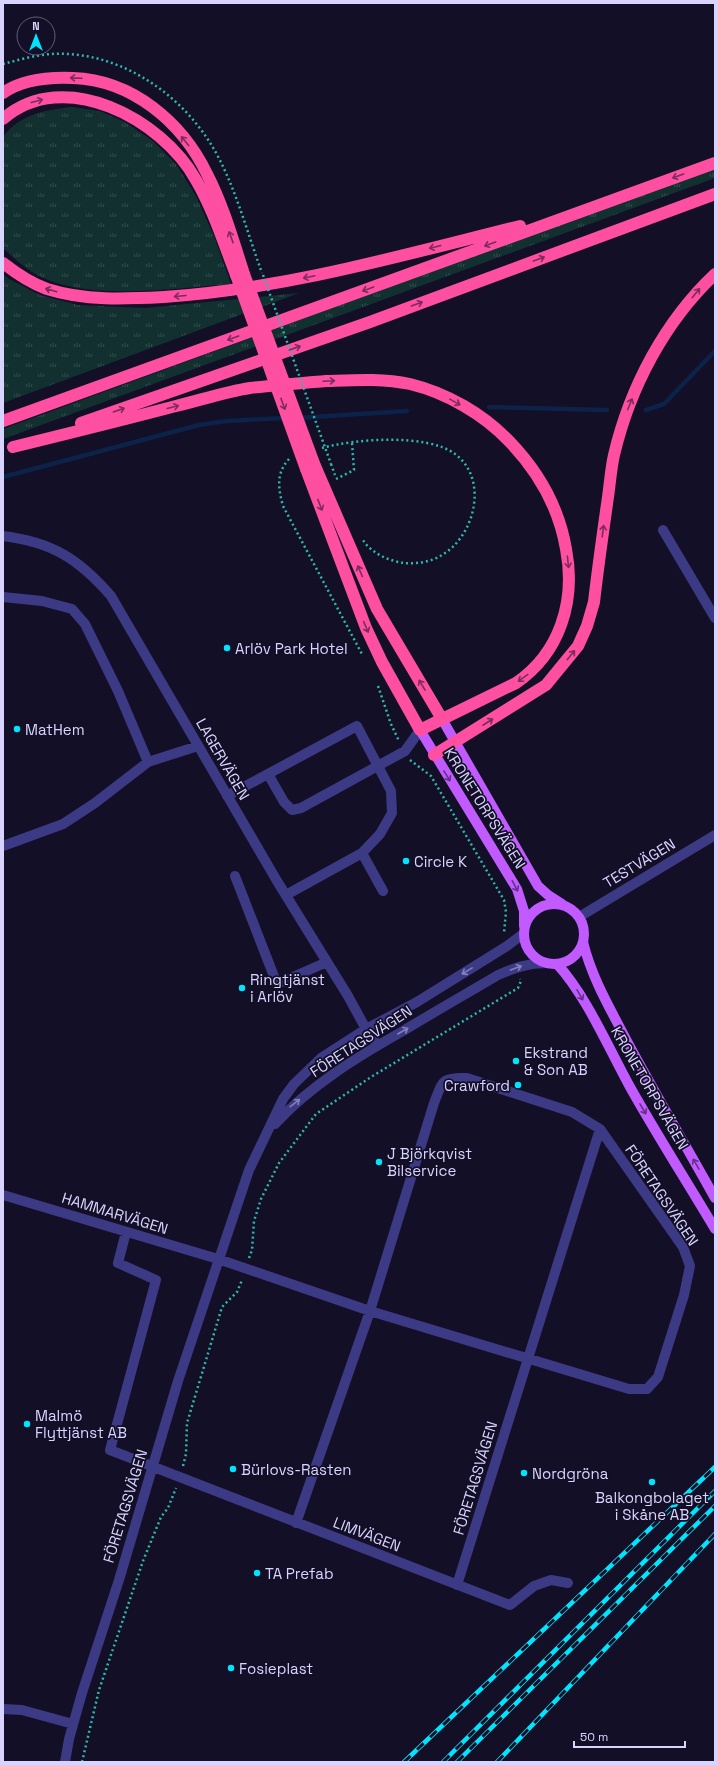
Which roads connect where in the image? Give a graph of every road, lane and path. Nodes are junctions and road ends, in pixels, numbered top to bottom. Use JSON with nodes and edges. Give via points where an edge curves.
{"nodes":[{"id":1,"x":3,"y":93,"type":"edge"},
{"id":2,"x":3,"y":119,"type":"edge"},
{"id":3,"x":715,"y":163,"type":"edge"},
{"id":4,"x":715,"y":194,"type":"edge"},
{"id":5,"x":582,"y":211,"type":"junction"},
{"id":6,"x":3,"y":262,"type":"edge"},
{"id":7,"x":240,"y":274,"type":"junction"},
{"id":8,"x":715,"y":274,"type":"edge"},
{"id":9,"x":263,"y":275,"type":"dead end"},
{"id":10,"x":3,"y":421,"type":"edge"},
{"id":11,"x":352,"y":443,"type":"junction"},
{"id":12,"x":320,"y":448,"type":"dead end"},
{"id":13,"x":8,"y":449,"type":"edge"},
{"id":14,"x":291,"y":456,"type":"dead end"},
{"id":15,"x":311,"y":467,"type":"junction"},
{"id":16,"x":336,"y":479,"type":"junction"},
{"id":17,"x":339,"y":485,"type":"dead end"},
{"id":18,"x":663,"y":530,"type":"dead end"},
{"id":19,"x":3,"y":536,"type":"edge"},
{"id":20,"x":362,"y":538,"type":"dead end"},
{"id":21,"x":3,"y":597,"type":"edge"},
{"id":22,"x":715,"y":618,"type":"edge"},
{"id":23,"x":363,"y":657,"type":"dead end"},
{"id":24,"x":376,"y":682,"type":"dead end"},
{"id":25,"x":442,"y":718,"type":"junction"},
{"id":26,"x":420,"y":730,"type":"junction"},
{"id":27,"x":455,"y":743,"type":"junction"},
{"id":28,"x":198,"y":746,"type":"junction"},
{"id":29,"x":405,"y":751,"type":"junction"},
{"id":30,"x":434,"y":754,"type":"junction"},
{"id":31,"x":148,"y":762,"type":"junction"},
{"id":32,"x":378,"y":766,"type":"junction"},
{"id":33,"x":268,"y":774,"type":"junction"},
{"id":34,"x":227,"y":796,"type":"junction"},
{"id":35,"x":715,"y":835,"type":"edge"},
{"id":36,"x":3,"y":846,"type":"edge"},
{"id":37,"x":362,"y":853,"type":"junction"},
{"id":38,"x":235,"y":876,"type":"dead end"},
{"id":39,"x":383,"y":891,"type":"dead end"},
{"id":40,"x":286,"y":895,"type":"junction"},
{"id":41,"x":562,"y":904,"type":"junction"},
{"id":42,"x":579,"y":916,"type":"junction"},
{"id":43,"x":524,"y":930,"type":"junction"},
{"id":44,"x":583,"y":942,"type":"junction"},
{"id":45,"x":507,"y":946,"type":"junction"},
{"id":46,"x":327,"y":962,"type":"junction"},
{"id":47,"x":546,"y":963,"type":"junction"},
{"id":48,"x":557,"y":964,"type":"junction"},
{"id":49,"x":517,"y":967,"type":"junction"},
{"id":50,"x":366,"y":1029,"type":"junction"},
{"id":51,"x":378,"y":1046,"type":"junction"},
{"id":52,"x":600,"y":1129,"type":"junction"},
{"id":53,"x":268,"y":1131,"type":"junction"},
{"id":54,"x":3,"y":1196,"type":"edge"},
{"id":55,"x":715,"y":1198,"type":"edge"},
{"id":56,"x":715,"y":1229,"type":"edge"},
{"id":57,"x":126,"y":1232,"type":"junction"},
{"id":58,"x":218,"y":1260,"type":"junction"},
{"id":59,"x":246,"y":1269,"type":"junction"},
{"id":60,"x":370,"y":1311,"type":"junction"},
{"id":61,"x":529,"y":1358,"type":"junction"},
{"id":62,"x":153,"y":1466,"type":"junction"},
{"id":63,"x":180,"y":1477,"type":"junction"},
{"id":64,"x":296,"y":1523,"type":"junction"},
{"id":65,"x":568,"y":1583,"type":"dead end"},
{"id":66,"x":457,"y":1585,"type":"junction"},
{"id":67,"x":3,"y":1709,"type":"edge"},
{"id":68,"x":73,"y":1724,"type":"junction"},
{"id":69,"x":65,"y":1762,"type":"edge"},
{"id":70,"x":82,"y":1762,"type":"edge"}],
"edges":[{"from":7,"to":1,"type":"highway","one_way":true,"via":[[207,173],[188,144],[154,108],[133,93],[111,84],[85,78],[32,80]]},
{"from":2,"to":7,"type":"highway","one_way":true,"via":[[27,104],[46,98],[68,96],[97,101],[126,114],[156,135],[180,157],[196,179]]},
{"from":3,"to":5,"type":"highway","one_way":true},
{"from":13,"to":4,"type":"highway","one_way":true,"via":[[370,322]]},
{"from":5,"to":6,"type":"highway","one_way":true,"via":[[322,274],[179,296],[128,299],[68,294],[46,289],[22,278]]},
{"from":5,"to":10,"type":"highway","one_way":true},
{"from":7,"to":15,"type":"highway","bridge":true},
{"from":27,"to":8,"type":"highway","one_way":true,"via":[[546,685],[578,646],[588,626],[594,602],[614,455],[629,407],[647,364],[672,323]]},
{"from":9,"to":16,"type":"path","bridge":true},
{"from":11,"to":12,"type":"path"},
{"from":11,"to":16,"type":"path","via":[[354,470]]},
{"from":11,"to":20,"type":"path","via":[[411,440],[445,448],[461,460],[472,478],[474,488],[473,512],[467,526],[454,546],[442,555],[415,564],[400,562],[381,556]]},
{"from":13,"to":25,"type":"highway","one_way":true,"via":[[248,389],[314,382],[370,380],[409,384],[454,400],[504,436],[532,468],[550,498],[565,540],[570,590],[559,632],[546,654],[528,675],[500,692]]},
{"from":14,"to":23,"type":"path","via":[[279,475],[278,489],[282,506]]},
{"from":25,"to":15,"type":"highway","one_way":true,"via":[[377,609]]},
{"from":15,"to":26,"type":"highway","one_way":true,"via":[[366,628]]},
{"from":16,"to":17,"type":"path"},
{"from":18,"to":22,"type":"street"},
{"from":19,"to":28,"type":"street","name":"LAGERVÄGEN","via":[[34,541],[62,552],[97,580],[125,618]]},
{"from":21,"to":31,"type":"street","via":[[42,601],[72,609],[85,624],[118,691]]},
{"from":24,"to":29,"type":"path"},
{"from":25,"to":26,"type":"highway"},
{"from":25,"to":27,"type":"main road","name":"KRONETORPSVÄGEN"},
{"from":26,"to":29,"type":"street"},
{"from":26,"to":30,"type":"main road","name":"KRONETORPSVÄGEN"},
{"from":27,"to":30,"type":"highway"},
{"from":27,"to":41,"type":"main road","name":"KRONETORPSVÄGEN","via":[[538,886]]},
{"from":28,"to":31,"type":"street"},
{"from":28,"to":34,"type":"street","name":"LAGERVÄGEN"},
{"from":29,"to":32,"type":"street"},
{"from":29,"to":45,"type":"path","via":[[411,761],[431,776],[504,900],[506,912],[503,938]]},
{"from":30,"to":43,"type":"main road","name":"KRONETORPSVÄGEN","one_way":true,"via":[[517,889],[524,911]]},
{"from":31,"to":36,"type":"street","via":[[95,803],[62,824]]},
{"from":32,"to":33,"type":"street","via":[[302,808],[292,810],[284,802]]},
{"from":32,"to":33,"type":"street","via":[[357,726]]},
{"from":32,"to":37,"type":"street","via":[[391,791],[392,813],[380,834]]},
{"from":33,"to":34,"type":"street"},
{"from":34,"to":40,"type":"street","name":"LAGERVÄGEN"},
{"from":35,"to":42,"type":"street","name":"TESTVÄGEN"},
{"from":37,"to":39,"type":"street"},
{"from":37,"to":40,"type":"street"},
{"from":38,"to":46,"type":"street","via":[[277,984]]},
{"from":40,"to":46,"type":"street","name":"LAGERVÄGEN"},
{"from":41,"to":42,"type":"main road"},
{"from":41,"to":43,"type":"main road","via":[[550,903],[539,907],[530,915]]},
{"from":42,"to":44,"type":"main road","via":[[584,934]]},
{"from":43,"to":45,"type":"street","name":"FÖRETAGSVÄGEN"},
{"from":43,"to":47,"type":"main road","via":[[526,947],[534,957]]},
{"from":44,"to":48,"type":"main road","via":[[573,957]]},
{"from":55,"to":44,"type":"main road","name":"KRONETORPSVÄGEN","one_way":true,"via":[[598,986]]},
{"from":45,"to":50,"type":"street","name":"FÖRETAGSVÄGEN","one_way":true,"via":[[417,1002]]},
{"from":46,"to":50,"type":"street","name":"LAGERVÄGEN"},
{"from":47,"to":48,"type":"main road"},
{"from":47,"to":49,"type":"street","name":"FÖRETAGSVÄGEN","via":[[530,963]]},
{"from":48,"to":56,"type":"main road","name":"KRONETORPSVÄGEN","one_way":true,"via":[[580,996],[638,1101]]},
{"from":51,"to":49,"type":"street","name":"FÖRETAGSVÄGEN","one_way":true,"via":[[498,975]]},
{"from":49,"to":59,"type":"path","via":[[521,981],[518,988],[372,1076],[316,1114],[279,1163],[261,1199],[254,1221],[252,1250]]},
{"from":50,"to":51,"type":"street","name":"LAGERVÄGEN"},
{"from":50,"to":53,"type":"street","name":"FÖRETAGSVÄGEN","via":[[321,1058],[294,1084]]},
{"from":53,"to":51,"type":"street","name":"FÖRETAGSVÄGEN","one_way":true,"via":[[290,1107],[334,1073]]},
{"from":52,"to":60,"type":"street","name":"FÖRETAGSVÄGEN","via":[[572,1112],[467,1078],[451,1077],[442,1083]]},
{"from":52,"to":61,"type":"street","name":"FÖRETAGSVÄGEN"},
{"from":52,"to":61,"type":"street","name":"FÖRETAGSVÄGEN","via":[[682,1247],[690,1266],[684,1296],[658,1377],[647,1389],[629,1389]]},
{"from":53,"to":58,"type":"street","name":"FÖRETAGSVÄGEN","via":[[249,1170]]},
{"from":54,"to":57,"type":"street","name":"HAMMARVÄGEN"},
{"from":57,"to":58,"type":"street","name":"HAMMARVÄGEN"},
{"from":57,"to":62,"type":"street","name":"LIMVÄGEN","via":[[118,1263],[156,1280],[110,1450]]},
{"from":58,"to":59,"type":"street","name":"FÖRETAGSVÄGEN"},
{"from":58,"to":62,"type":"street","name":"FÖRETAGSVÄGEN"},
{"from":59,"to":60,"type":"street","name":"FÖRETAGSVÄGEN"},
{"from":59,"to":63,"type":"path","via":[[237,1292],[222,1307],[187,1423],[186,1454]]},
{"from":60,"to":61,"type":"street","name":"FÖRETAGSVÄGEN"},
{"from":60,"to":64,"type":"street","name":"FÖRETAGSVÄGEN"},
{"from":61,"to":66,"type":"street","name":"FÖRETAGSVÄGEN"},
{"from":62,"to":63,"type":"street","name":"LIMVÄGEN"},
{"from":62,"to":68,"type":"street","name":"FÖRETAGSVÄGEN"},
{"from":63,"to":64,"type":"street","name":"LIMVÄGEN"},
{"from":63,"to":70,"type":"path","via":[[142,1561],[99,1690]]},
{"from":64,"to":66,"type":"street","name":"LIMVÄGEN"},
{"from":65,"to":66,"type":"street","name":"LIMVÄGEN","via":[[551,1580],[534,1586],[510,1605]]},
{"from":67,"to":68,"type":"street","via":[[22,1710]]},
{"from":68,"to":69,"type":"street","name":"FÖRETAGSVÄGEN"}]}
